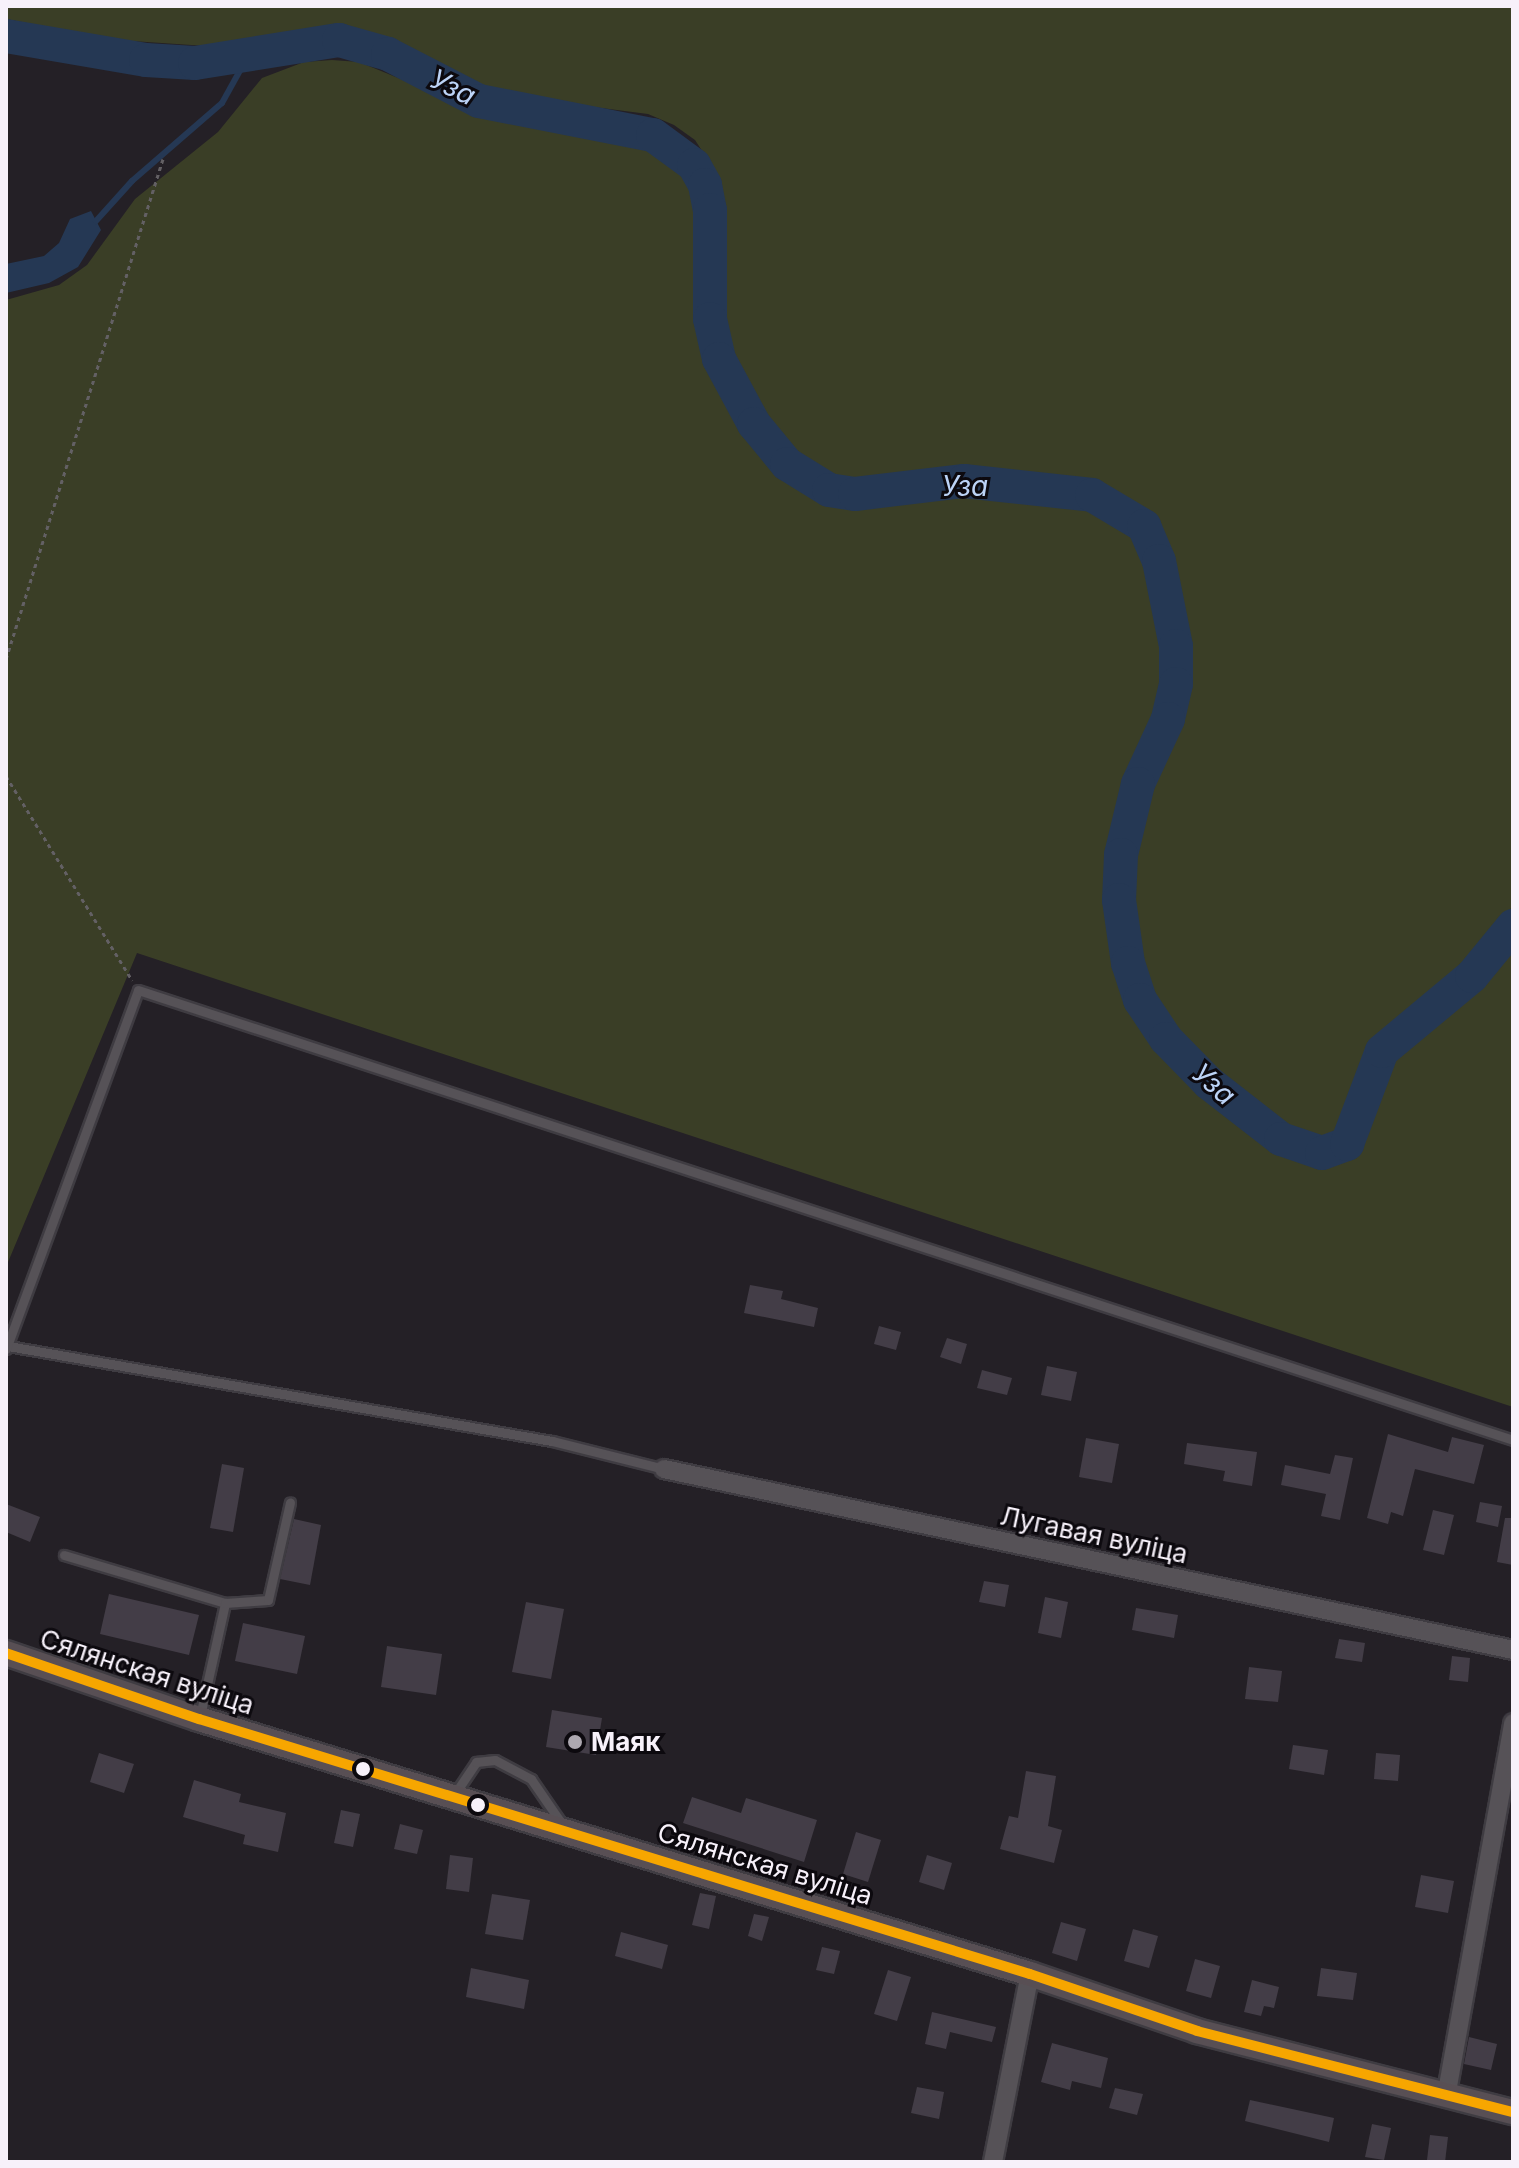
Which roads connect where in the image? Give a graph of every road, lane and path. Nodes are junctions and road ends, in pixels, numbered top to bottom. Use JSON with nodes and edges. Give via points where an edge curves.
{"nodes":[{"id":1,"x":163,"y":159,"type":"dead end"},
{"id":2,"x":6,"y":659,"type":"edge"},
{"id":3,"x":6,"y":776,"type":"edge"},
{"id":4,"x":138,"y":990,"type":"junction"},
{"id":5,"x":7,"y":1348,"type":"edge"},
{"id":6,"x":1513,"y":1440,"type":"edge"},
{"id":7,"x":664,"y":1469,"type":"joint"},
{"id":8,"x":290,"y":1502,"type":"dead end"},
{"id":9,"x":64,"y":1555,"type":"dead end"},
{"id":10,"x":225,"y":1603,"type":"junction"},
{"id":11,"x":1513,"y":1650,"type":"edge"},
{"id":12,"x":6,"y":1653,"type":"edge"},
{"id":13,"x":199,"y":1719,"type":"junction"},
{"id":14,"x":1513,"y":1723,"type":"edge"},
{"id":15,"x":453,"y":1796,"type":"junction"},
{"id":16,"x":568,"y":1833,"type":"junction"},
{"id":17,"x":1030,"y":1974,"type":"junction"},
{"id":18,"x":1446,"y":2097,"type":"junction"},
{"id":19,"x":1513,"y":2112,"type":"edge"},
{"id":20,"x":993,"y":2162,"type":"edge"}],
"edges":[{"from":1,"to":2,"type":"path"},
{"from":3,"to":4,"type":"path"},
{"from":4,"to":5,"type":"lane"},
{"from":4,"to":6,"type":"lane"},
{"from":5,"to":7,"type":"lane","via":[[552,1441]]},
{"from":7,"to":11,"type":"street","name":"Лугавая вуліца"},
{"from":8,"to":10,"type":"lane","via":[[268,1600]]},
{"from":9,"to":10,"type":"lane"},
{"from":10,"to":13,"type":"lane"},
{"from":12,"to":13,"type":"street","name":"Сялянская вуліца"},
{"from":13,"to":15,"type":"street","name":"Сялянская вуліца"},
{"from":14,"to":18,"type":"street"},
{"from":15,"to":16,"type":"street","name":"Сялянская вуліца"},
{"from":15,"to":16,"type":"lane","via":[[476,1762],[495,1760],[531,1779]]},
{"from":16,"to":17,"type":"street","name":"Сялянская вуліца"},
{"from":17,"to":18,"type":"street","name":"Сялянская вуліца","via":[[1197,2031]]},
{"from":17,"to":20,"type":"street"},
{"from":18,"to":19,"type":"street","name":"Сялянская вуліца"}]}
